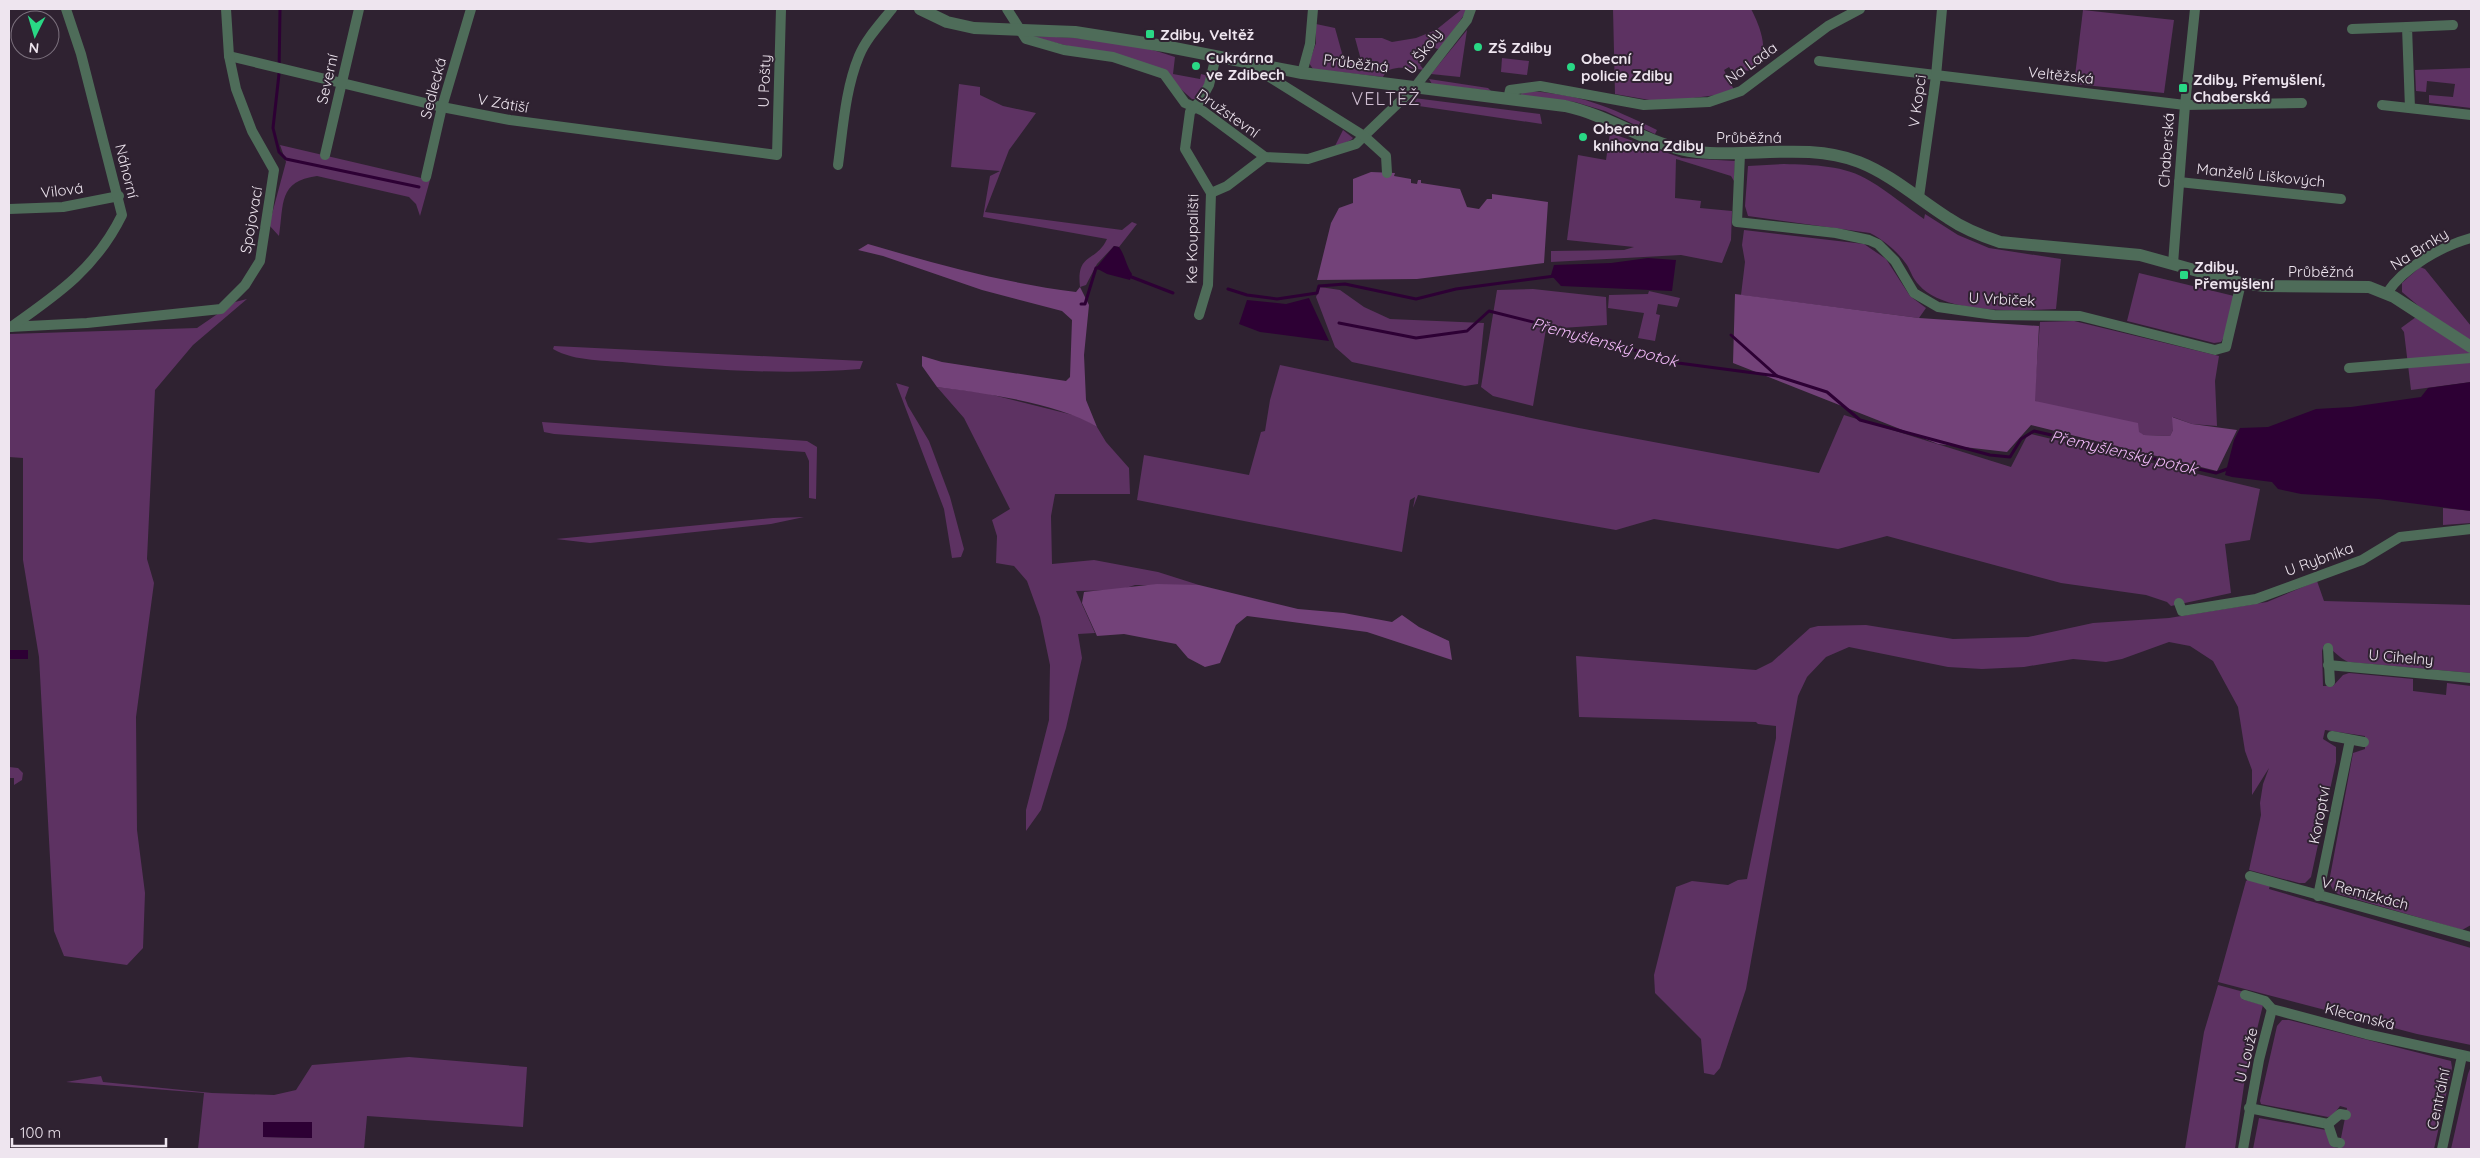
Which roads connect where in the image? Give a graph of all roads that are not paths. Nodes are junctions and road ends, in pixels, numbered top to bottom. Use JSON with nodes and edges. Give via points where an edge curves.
{"nodes":[{"id":1,"x":66,"y":9,"type":"edge"},
{"id":2,"x":226,"y":9,"type":"edge"},
{"id":3,"x":359,"y":9,"type":"edge"},
{"id":4,"x":471,"y":9,"type":"edge"},
{"id":5,"x":781,"y":9,"type":"edge"},
{"id":6,"x":892,"y":9,"type":"edge"},
{"id":7,"x":920,"y":9,"type":"edge"},
{"id":8,"x":1007,"y":9,"type":"edge"},
{"id":9,"x":1313,"y":9,"type":"edge"},
{"id":10,"x":1471,"y":9,"type":"edge"},
{"id":11,"x":1860,"y":9,"type":"edge"},
{"id":12,"x":1942,"y":9,"type":"edge"},
{"id":13,"x":2196,"y":9,"type":"edge"},
{"id":14,"x":2453,"y":25,"type":"dead end"},
{"id":15,"x":2407,"y":27,"type":"junction"},
{"id":16,"x":2352,"y":29,"type":"dead end"},
{"id":17,"x":1019,"y":31,"type":"junction"},
{"id":18,"x":230,"y":56,"type":"junction"},
{"id":19,"x":1216,"y":56,"type":"junction"},
{"id":20,"x":1819,"y":61,"type":"dead end"},
{"id":21,"x":1259,"y":64,"type":"junction"},
{"id":22,"x":1302,"y":72,"type":"junction"},
{"id":23,"x":1936,"y":76,"type":"junction"},
{"id":24,"x":342,"y":81,"type":"junction"},
{"id":25,"x":1415,"y":87,"type":"junction"},
{"id":26,"x":1508,"y":99,"type":"junction"},
{"id":27,"x":2302,"y":103,"type":"dead end"},
{"id":28,"x":2184,"y":105,"type":"junction"},
{"id":29,"x":2382,"y":105,"type":"dead end"},
{"id":30,"x":1195,"y":106,"type":"junction"},
{"id":31,"x":442,"y":107,"type":"junction"},
{"id":32,"x":2410,"y":108,"type":"junction"},
{"id":33,"x":2471,"y":115,"type":"edge"},
{"id":34,"x":1364,"y":136,"type":"junction"},
{"id":35,"x":1740,"y":154,"type":"junction"},
{"id":36,"x":325,"y":155,"type":"dead end"},
{"id":37,"x":776,"y":155,"type":"joint"},
{"id":38,"x":1265,"y":157,"type":"junction"},
{"id":39,"x":838,"y":165,"type":"dead end"},
{"id":40,"x":1387,"y":173,"type":"dead end"},
{"id":41,"x":426,"y":177,"type":"dead end"},
{"id":42,"x":2179,"y":182,"type":"junction"},
{"id":43,"x":1211,"y":193,"type":"junction"},
{"id":44,"x":119,"y":196,"type":"junction"},
{"id":45,"x":1919,"y":197,"type":"junction"},
{"id":46,"x":2341,"y":198,"type":"dead end"},
{"id":47,"x":9,"y":209,"type":"edge"},
{"id":48,"x":2471,"y":238,"type":"edge"},
{"id":49,"x":2173,"y":264,"type":"junction"},
{"id":50,"x":2241,"y":283,"type":"junction"},
{"id":51,"x":2387,"y":293,"type":"junction"},
{"id":52,"x":1199,"y":315,"type":"dead end"},
{"id":53,"x":10,"y":327,"type":"edge"},
{"id":54,"x":2471,"y":347,"type":"edge"},
{"id":55,"x":2471,"y":358,"type":"edge"},
{"id":56,"x":2349,"y":368,"type":"dead end"},
{"id":57,"x":2471,"y":529,"type":"edge"},
{"id":58,"x":2179,"y":603,"type":"dead end"},
{"id":59,"x":2328,"y":648,"type":"dead end"},
{"id":60,"x":2328,"y":665,"type":"junction"},
{"id":61,"x":2471,"y":678,"type":"edge"},
{"id":62,"x":2330,"y":682,"type":"dead end"},
{"id":63,"x":2332,"y":736,"type":"dead end"},
{"id":64,"x":2350,"y":740,"type":"junction"},
{"id":65,"x":2364,"y":742,"type":"dead end"},
{"id":66,"x":2250,"y":876,"type":"dead end"},
{"id":67,"x":2318,"y":896,"type":"junction"},
{"id":68,"x":2471,"y":937,"type":"edge"},
{"id":69,"x":2245,"y":995,"type":"dead end"},
{"id":70,"x":2272,"y":1009,"type":"junction"},
{"id":71,"x":2467,"y":1056,"type":"edge"},
{"id":72,"x":2249,"y":1108,"type":"junction"},
{"id":73,"x":2346,"y":1115,"type":"dead end"},
{"id":74,"x":2328,"y":1124,"type":"junction"},
{"id":75,"x":2340,"y":1143,"type":"dead end"},
{"id":76,"x":2243,"y":1149,"type":"edge"},
{"id":77,"x":2442,"y":1149,"type":"edge"}],
"edges":[{"from":1,"to":44,"type":"street","name":"Náhorní"},
{"from":2,"to":18,"type":"street","name":"Spojovací"},
{"from":3,"to":24,"type":"street","name":"Severní"},
{"from":4,"to":31,"type":"street","name":"Sedlecká"},
{"from":5,"to":37,"type":"street","name":"U Pošty"},
{"from":6,"to":39,"type":"street","via":[[859,56],[847,97]]},
{"from":7,"to":17,"type":"street","name":"Průběžná","via":[[947,22],[974,28]]},
{"from":8,"to":17,"type":"street"},
{"from":9,"to":22,"type":"street","via":[[1310,44]]},
{"from":10,"to":25,"type":"street","name":"U Školy","via":[[1467,20]]},
{"from":11,"to":26,"type":"street","name":"Na Lada","via":[[1828,26],[1741,91],[1725,98],[1709,102],[1644,105],[1540,86],[1510,90]]},
{"from":12,"to":23,"type":"street","name":"V Kopci"},
{"from":13,"to":28,"type":"street","name":"Chaberská"},
{"from":14,"to":15,"type":"street"},
{"from":15,"to":16,"type":"street"},
{"from":15,"to":32,"type":"street"},
{"from":17,"to":19,"type":"street","name":"Průběžná","via":[[1075,32]]},
{"from":17,"to":30,"type":"street","name":"Družstevní","via":[[1026,39],[1064,50],[1113,57],[1164,74],[1185,103]]},
{"from":18,"to":24,"type":"street","name":"V Zátiší"},
{"from":18,"to":53,"type":"street","name":"Spojovací","via":[[236,89],[252,131],[274,170],[260,261],[245,285],[221,309],[87,323]]},
{"from":19,"to":21,"type":"street","name":"Průběžná"},
{"from":19,"to":30,"type":"street","name":"Ke Koupališti","via":[[1209,85]]},
{"from":20,"to":23,"type":"street","name":"Veltěžská"},
{"from":21,"to":22,"type":"street","name":"Průběžná"},
{"from":21,"to":34,"type":"street","via":[[1260,71]]},
{"from":22,"to":25,"type":"street","name":"Průběžná"},
{"from":23,"to":28,"type":"street","name":"Veltěžská"},
{"from":23,"to":45,"type":"street","name":"V Kopci"},
{"from":24,"to":31,"type":"street","name":"V Zátiší"},
{"from":24,"to":36,"type":"street","name":"Severní"},
{"from":25,"to":26,"type":"street","name":"Průběžná"},
{"from":25,"to":34,"type":"street","name":"Družstevní"},
{"from":26,"to":35,"type":"street","name":"Průběžná","via":[[1565,106],[1597,114],[1677,148]]},
{"from":27,"to":28,"type":"street","name":"Veltěžská"},
{"from":28,"to":42,"type":"street","name":"Chaberská"},
{"from":29,"to":32,"type":"street"},
{"from":30,"to":38,"type":"street","name":"Družstevní"},
{"from":30,"to":43,"type":"street","name":"Ke Koupališti","via":[[1187,123],[1185,149]]},
{"from":31,"to":37,"type":"street","name":"V Zátiší","via":[[510,120]]},
{"from":31,"to":41,"type":"street","name":"Sedlecká"},
{"from":32,"to":33,"type":"street"},
{"from":34,"to":38,"type":"street","name":"Družstevní","via":[[1356,144],[1308,159]]},
{"from":34,"to":40,"type":"street","via":[[1386,156]]},
{"from":35,"to":45,"type":"street","name":"Průběžná","via":[[1829,154],[1857,161]]},
{"from":35,"to":50,"type":"street","name":"U Vrbiček","via":[[1737,222],[1869,240],[1878,244],[1895,261],[1914,293],[1938,307],[1994,316],[2080,316],[2215,350],[2226,348]]},
{"from":38,"to":43,"type":"street","via":[[1227,186]]},
{"from":42,"to":46,"type":"street","name":"Manželů Liškových"},
{"from":42,"to":49,"type":"street","name":"Chaberská"},
{"from":43,"to":52,"type":"street","name":"Ke Koupališti","via":[[1208,285]]},
{"from":44,"to":47,"type":"street","name":"Vilová","via":[[63,207]]},
{"from":44,"to":53,"type":"street","name":"Náhorní","via":[[122,215],[86,270]]},
{"from":45,"to":49,"type":"street","name":"Průběžná","via":[[1965,228],[2000,242],[2140,255]]},
{"from":48,"to":51,"type":"street","name":"Na Brnky","via":[[2424,260],[2393,283]]},
{"from":49,"to":50,"type":"street","name":"Průběžná"},
{"from":50,"to":51,"type":"street","name":"Průběžná","via":[[2300,288],[2369,287]]},
{"from":51,"to":54,"type":"street","name":"Průběžná"},
{"from":55,"to":56,"type":"street"},
{"from":57,"to":58,"type":"street","name":"U Rybníka","via":[[2400,537],[2362,560],[2256,599],[2182,611]]},
{"from":59,"to":60,"type":"street"},
{"from":60,"to":61,"type":"street","name":"U Cihelny"},
{"from":60,"to":62,"type":"street"},
{"from":63,"to":64,"type":"street"},
{"from":64,"to":65,"type":"street"},
{"from":64,"to":67,"type":"street","name":"Koroptví"},
{"from":66,"to":67,"type":"street","name":"V Remízkách"},
{"from":67,"to":68,"type":"street","name":"V Remízkách"},
{"from":69,"to":70,"type":"street","name":"Klecanská","via":[[2265,1001]]},
{"from":70,"to":71,"type":"street","name":"Klecanská"},
{"from":70,"to":72,"type":"street","name":"U Louže"},
{"from":71,"to":77,"type":"street","name":"Centrální"},
{"from":72,"to":74,"type":"street"},
{"from":72,"to":76,"type":"street","name":"U Louže"},
{"from":73,"to":74,"type":"street","via":[[2340,1114]]},
{"from":74,"to":75,"type":"street","via":[[2334,1142]]}]}
